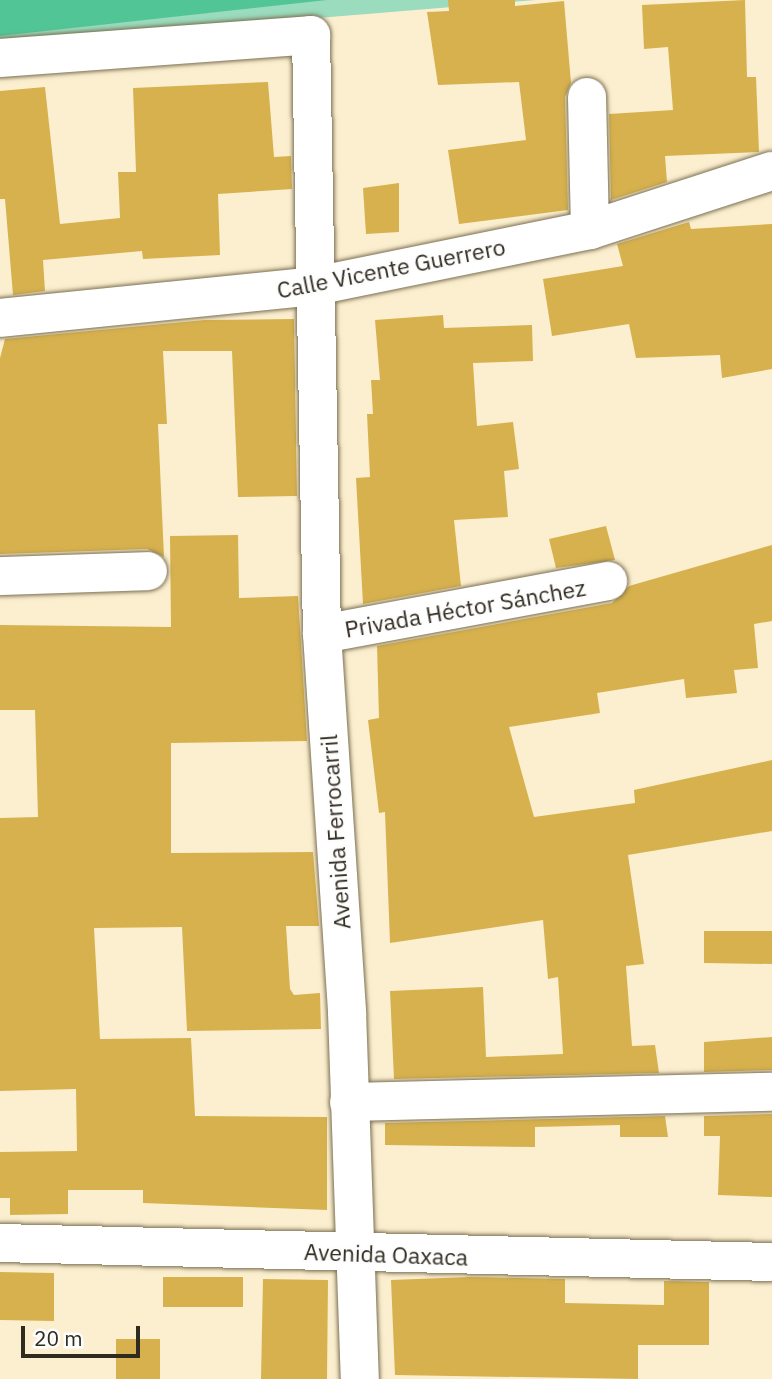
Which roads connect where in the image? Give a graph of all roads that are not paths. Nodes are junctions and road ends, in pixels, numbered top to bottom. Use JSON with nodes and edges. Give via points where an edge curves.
{"nodes":[{"id":1,"x":0,"y":58,"type":"edge"},
{"id":2,"x":587,"y":97,"type":"dead end"},
{"id":3,"x":772,"y":172,"type":"edge"},
{"id":4,"x":590,"y":230,"type":"junction"},
{"id":5,"x":315,"y":285,"type":"junction"},
{"id":6,"x":0,"y":318,"type":"edge"},
{"id":7,"x":148,"y":571,"type":"dead end"},
{"id":8,"x":0,"y":576,"type":"edge"},
{"id":9,"x":608,"y":581,"type":"dead end"},
{"id":10,"x":322,"y":634,"type":"junction"},
{"id":11,"x":772,"y":1092,"type":"edge"},
{"id":12,"x":349,"y":1102,"type":"junction"},
{"id":13,"x":0,"y":1243,"type":"edge"},
{"id":14,"x":354,"y":1253,"type":"junction"},
{"id":15,"x":772,"y":1262,"type":"edge"},
{"id":16,"x":360,"y":1379,"type":"edge"}],
"edges":[{"from":1,"to":5,"type":"street","name":"Avenida Ferrocarril","via":[[311,36]]},
{"from":2,"to":4,"type":"street"},
{"from":3,"to":4,"type":"street","name":"Calle Vicente Guerrero"},
{"from":4,"to":5,"type":"street","name":"Calle Vicente Guerrero"},
{"from":5,"to":6,"type":"street","name":"Calle Vicente Guerrero"},
{"from":5,"to":10,"type":"street","name":"Avenida Ferrocarril"},
{"from":7,"to":8,"type":"street"},
{"from":9,"to":10,"type":"street","name":"Privada Héctor Sánchez"},
{"from":10,"to":12,"type":"street","name":"Avenida Ferrocarril"},
{"from":11,"to":12,"type":"street"},
{"from":12,"to":14,"type":"street","name":"Avenida Ferrocarril"},
{"from":13,"to":14,"type":"street","name":"Avenida Oaxaca"},
{"from":14,"to":15,"type":"street","name":"Avenida Oaxaca"},
{"from":14,"to":16,"type":"street","name":"Avenida Ferrocarril"}]}
